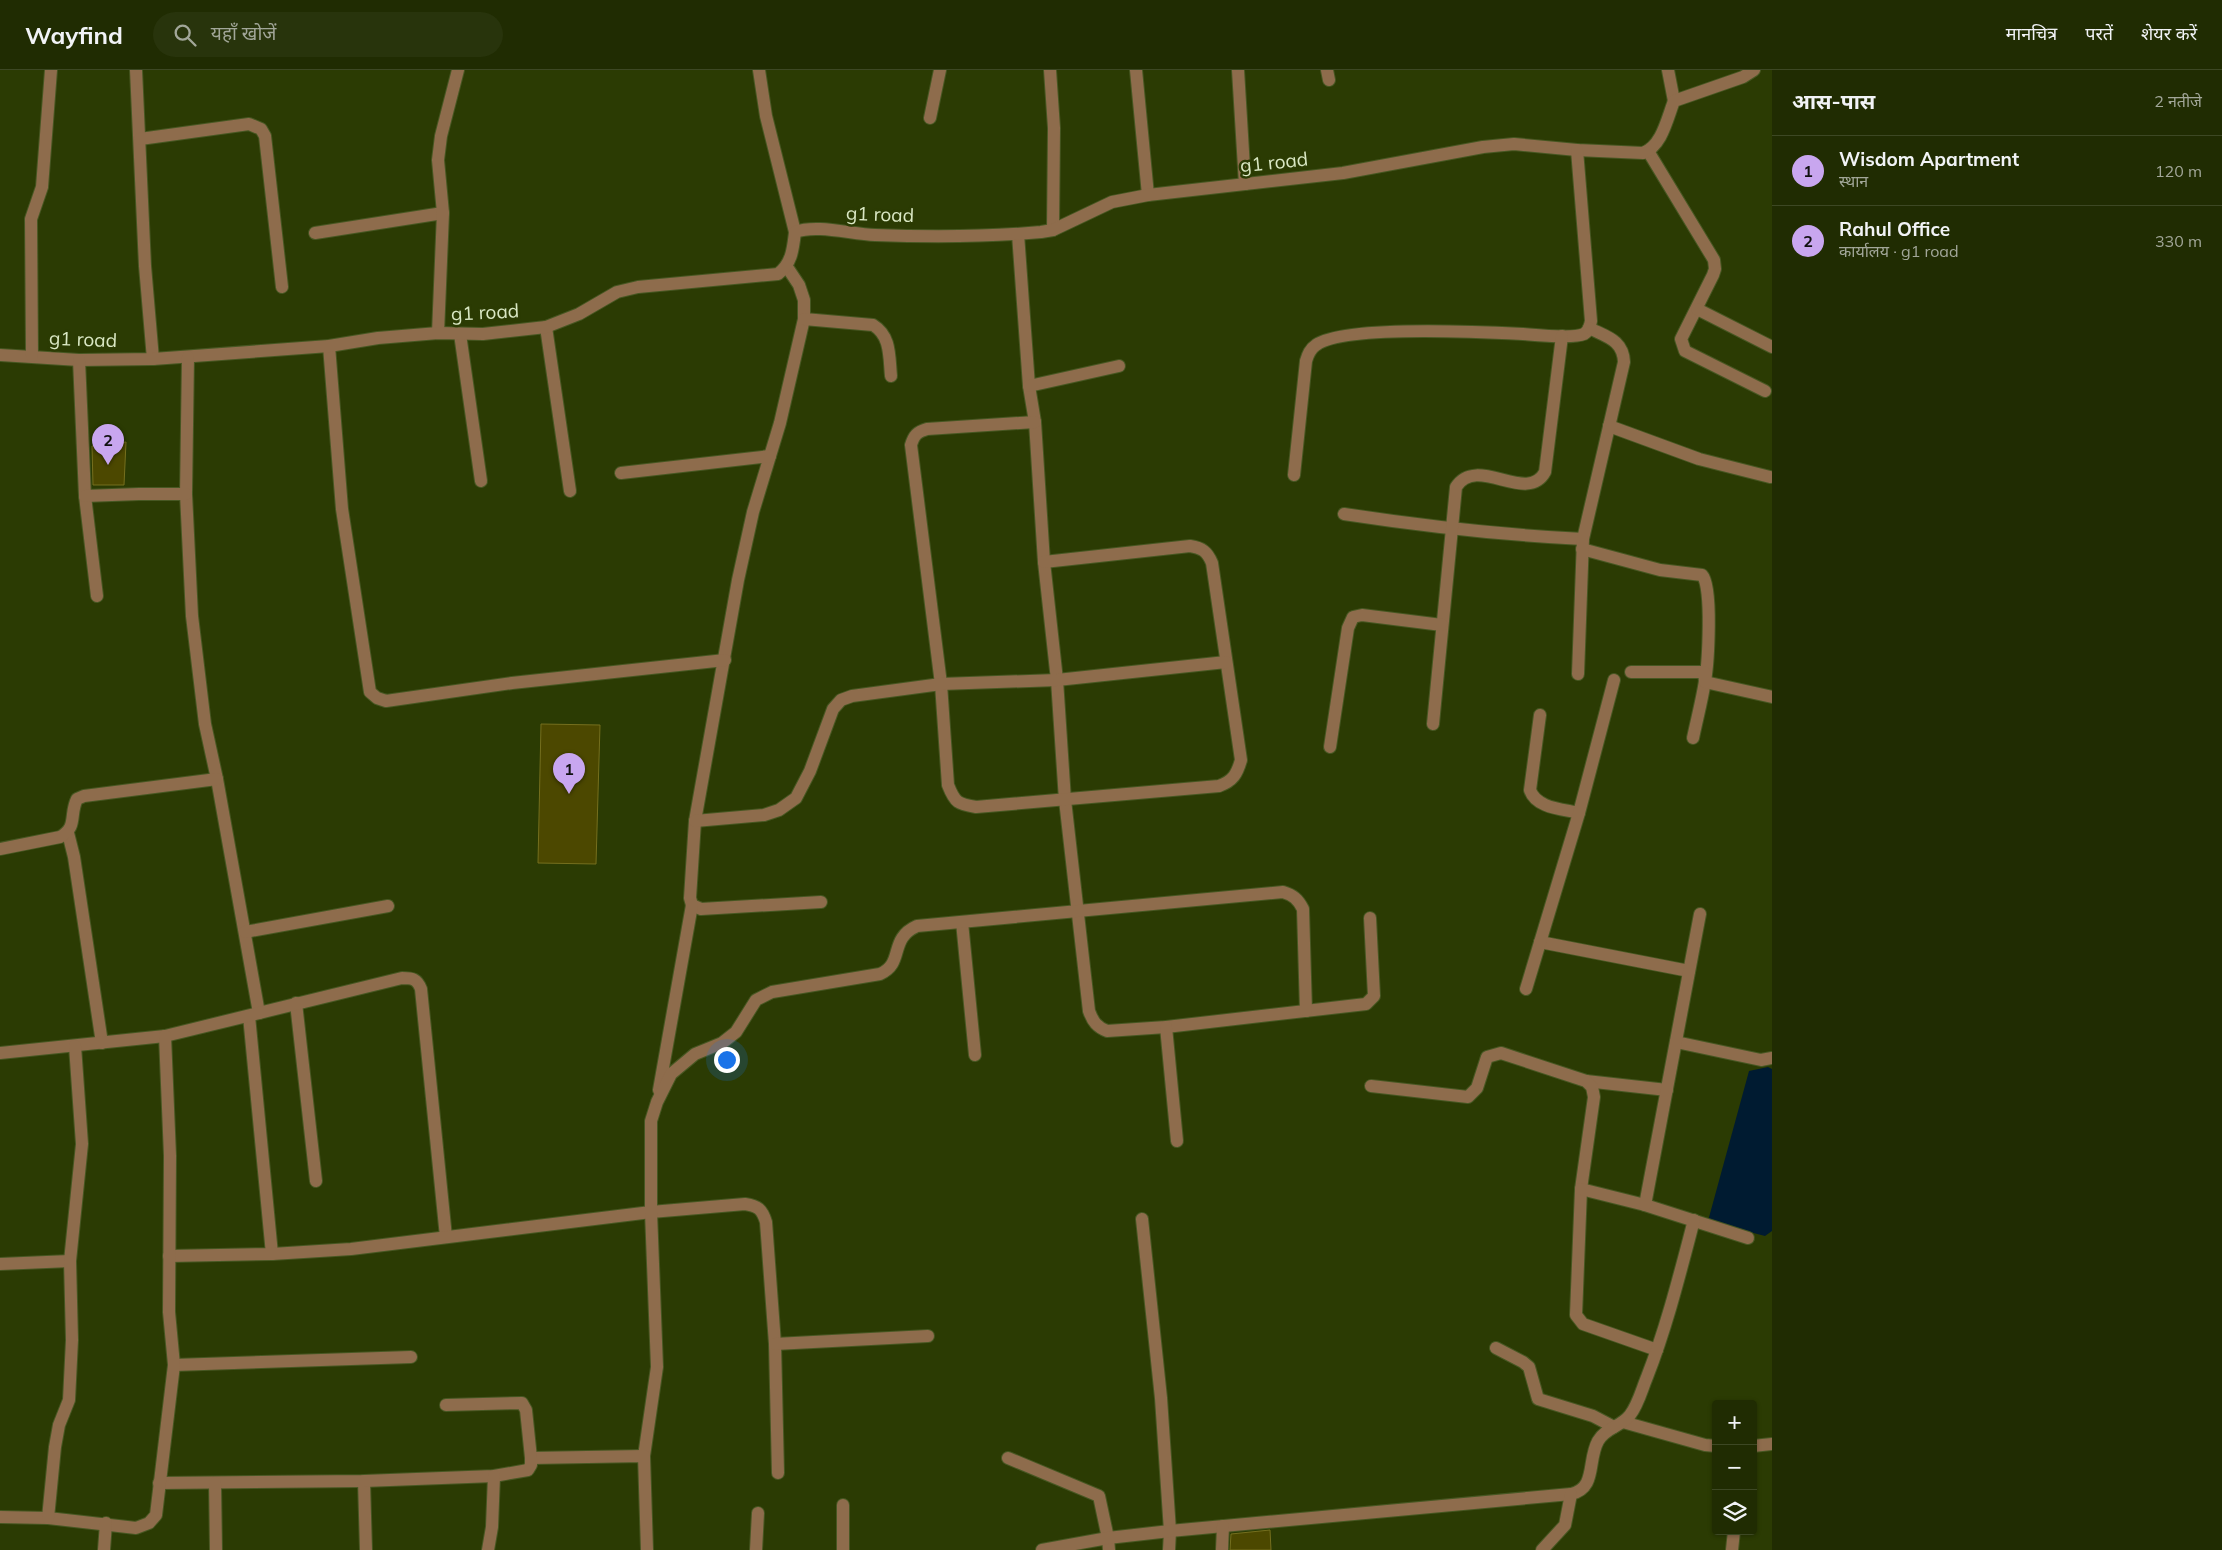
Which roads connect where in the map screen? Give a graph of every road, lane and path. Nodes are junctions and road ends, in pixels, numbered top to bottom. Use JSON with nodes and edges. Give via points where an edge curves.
{"nodes":[{"id":1,"x":51,"y":70,"type":"edge"},
{"id":2,"x":136,"y":70,"type":"edge"},
{"id":3,"x":458,"y":70,"type":"edge"},
{"id":4,"x":759,"y":70,"type":"edge"},
{"id":5,"x":940,"y":70,"type":"edge"},
{"id":6,"x":1050,"y":70,"type":"edge"},
{"id":7,"x":1136,"y":70,"type":"edge"},
{"id":8,"x":1238,"y":70,"type":"edge"},
{"id":9,"x":1668,"y":70,"type":"edge"},
{"id":10,"x":1754,"y":70,"type":"edge"},
{"id":11,"x":1674,"y":101,"type":"junction"},
{"id":12,"x":930,"y":118,"type":"dead end"},
{"id":13,"x":140,"y":138,"type":"junction"},
{"id":14,"x":1577,"y":150,"type":"junction"},
{"id":15,"x":1648,"y":150,"type":"junction"},
{"id":16,"x":1245,"y":184,"type":"junction"},
{"id":17,"x":1148,"y":194,"type":"junction"},
{"id":18,"x":444,"y":213,"type":"junction"},
{"id":19,"x":1053,"y":230,"type":"junction"},
{"id":20,"x":795,"y":232,"type":"junction"},
{"id":21,"x":315,"y":233,"type":"dead end"},
{"id":22,"x":1018,"y":234,"type":"junction"},
{"id":23,"x":787,"y":267,"type":"junction"},
{"id":24,"x":282,"y":287,"type":"dead end"},
{"id":25,"x":1697,"y":308,"type":"junction"},
{"id":26,"x":804,"y":319,"type":"junction"},
{"id":27,"x":546,"y":327,"type":"junction"},
{"id":28,"x":1590,"y":328,"type":"junction"},
{"id":29,"x":438,"y":333,"type":"junction"},
{"id":30,"x":460,"y":334,"type":"junction"},
{"id":31,"x":1562,"y":336,"type":"junction"},
{"id":32,"x":329,"y":346,"type":"junction"},
{"id":33,"x":1772,"y":346,"type":"edge"},
{"id":34,"x":0,"y":356,"type":"edge"},
{"id":35,"x":32,"y":356,"type":"junction"},
{"id":36,"x":188,"y":357,"type":"junction"},
{"id":37,"x":153,"y":359,"type":"junction"},
{"id":38,"x":79,"y":360,"type":"junction"},
{"id":39,"x":1119,"y":366,"type":"dead end"},
{"id":40,"x":891,"y":376,"type":"dead end"},
{"id":41,"x":1028,"y":386,"type":"junction"},
{"id":42,"x":1765,"y":391,"type":"dead end"},
{"id":43,"x":1035,"y":422,"type":"junction"},
{"id":44,"x":1609,"y":426,"type":"junction"},
{"id":45,"x":770,"y":456,"type":"junction"},
{"id":46,"x":621,"y":473,"type":"dead end"},
{"id":47,"x":1294,"y":475,"type":"dead end"},
{"id":48,"x":1770,"y":477,"type":"dead end"},
{"id":49,"x":481,"y":481,"type":"dead end"},
{"id":50,"x":570,"y":491,"type":"dead end"},
{"id":51,"x":186,"y":494,"type":"junction"},
{"id":52,"x":85,"y":496,"type":"junction"},
{"id":53,"x":1344,"y":514,"type":"dead end"},
{"id":54,"x":1451,"y":530,"type":"junction"},
{"id":55,"x":1582,"y":544,"type":"junction"},
{"id":56,"x":1044,"y":562,"type":"junction"},
{"id":57,"x":97,"y":596,"type":"dead end"},
{"id":58,"x":1442,"y":625,"type":"junction"},
{"id":59,"x":725,"y":660,"type":"junction"},
{"id":60,"x":1226,"y":662,"type":"junction"},
{"id":61,"x":1631,"y":672,"type":"dead end"},
{"id":62,"x":1578,"y":674,"type":"dead end"},
{"id":63,"x":1056,"y":680,"type":"junction"},
{"id":64,"x":1614,"y":680,"type":"dead end"},
{"id":65,"x":1705,"y":682,"type":"junction"},
{"id":66,"x":941,"y":684,"type":"junction"},
{"id":67,"x":1772,"y":697,"type":"edge"},
{"id":68,"x":1540,"y":715,"type":"dead end"},
{"id":69,"x":1433,"y":724,"type":"dead end"},
{"id":70,"x":1693,"y":738,"type":"dead end"},
{"id":71,"x":1330,"y":747,"type":"dead end"},
{"id":72,"x":217,"y":779,"type":"junction"},
{"id":73,"x":1065,"y":800,"type":"junction"},
{"id":74,"x":1579,"y":813,"type":"junction"},
{"id":75,"x":695,"y":821,"type":"junction"},
{"id":76,"x":68,"y":833,"type":"junction"},
{"id":77,"x":0,"y":849,"type":"edge"},
{"id":78,"x":821,"y":902,"type":"dead end"},
{"id":79,"x":692,"y":905,"type":"junction"},
{"id":80,"x":388,"y":906,"type":"dead end"},
{"id":81,"x":1078,"y":912,"type":"junction"},
{"id":82,"x":1700,"y":914,"type":"dead end"},
{"id":83,"x":1370,"y":918,"type":"dead end"},
{"id":84,"x":962,"y":922,"type":"junction"},
{"id":85,"x":245,"y":932,"type":"junction"},
{"id":86,"x":1540,"y":942,"type":"junction"},
{"id":87,"x":1689,"y":971,"type":"junction"},
{"id":88,"x":1526,"y":989,"type":"dead end"},
{"id":89,"x":296,"y":1003,"type":"junction"},
{"id":90,"x":1306,"y":1011,"type":"junction"},
{"id":91,"x":254,"y":1014,"type":"junction"},
{"id":92,"x":1166,"y":1027,"type":"junction"},
{"id":93,"x":165,"y":1036,"type":"junction"},
{"id":94,"x":1676,"y":1042,"type":"junction"},
{"id":95,"x":102,"y":1043,"type":"junction"},
{"id":96,"x":75,"y":1046,"type":"junction"},
{"id":97,"x":0,"y":1053,"type":"edge"},
{"id":98,"x":975,"y":1054,"type":"dead end"},
{"id":99,"x":1772,"y":1058,"type":"edge"},
{"id":100,"x":1586,"y":1081,"type":"junction"},
{"id":101,"x":1371,"y":1086,"type":"dead end"},
{"id":102,"x":1667,"y":1090,"type":"junction"},
{"id":103,"x":656,"y":1102,"type":"junction"},
{"id":104,"x":1177,"y":1141,"type":"dead end"},
{"id":105,"x":316,"y":1181,"type":"dead end"},
{"id":106,"x":1581,"y":1189,"type":"junction"},
{"id":107,"x":1645,"y":1205,"type":"junction"},
{"id":108,"x":651,"y":1212,"type":"junction"},
{"id":109,"x":1142,"y":1219,"type":"dead end"},
{"id":110,"x":1694,"y":1220,"type":"junction"},
{"id":111,"x":446,"y":1237,"type":"junction"},
{"id":112,"x":1748,"y":1238,"type":"dead end"},
{"id":113,"x":272,"y":1254,"type":"junction"},
{"id":114,"x":170,"y":1256,"type":"junction"},
{"id":115,"x":70,"y":1261,"type":"junction"},
{"id":116,"x":0,"y":1264,"type":"edge"},
{"id":117,"x":928,"y":1336,"type":"dead end"},
{"id":118,"x":775,"y":1344,"type":"junction"},
{"id":119,"x":1496,"y":1348,"type":"dead end"},
{"id":120,"x":1657,"y":1350,"type":"junction"},
{"id":121,"x":411,"y":1357,"type":"dead end"},
{"id":122,"x":174,"y":1365,"type":"junction"},
{"id":123,"x":446,"y":1405,"type":"dead end"},
{"id":124,"x":1619,"y":1424,"type":"junction"},
{"id":125,"x":1772,"y":1444,"type":"edge"},
{"id":126,"x":1712,"y":1446,"type":"edge"},
{"id":127,"x":1757,"y":1446,"type":"edge"},
{"id":128,"x":644,"y":1456,"type":"junction"},
{"id":129,"x":531,"y":1458,"type":"junction"},
{"id":130,"x":1008,"y":1458,"type":"dead end"},
{"id":131,"x":778,"y":1473,"type":"dead end"},
{"id":132,"x":494,"y":1476,"type":"junction"},
{"id":133,"x":364,"y":1481,"type":"junction"},
{"id":134,"x":159,"y":1483,"type":"junction"},
{"id":135,"x":215,"y":1483,"type":"junction"},
{"id":136,"x":1571,"y":1494,"type":"junction"},
{"id":137,"x":844,"y":1505,"type":"dead end"},
{"id":138,"x":758,"y":1513,"type":"dead end"},
{"id":139,"x":0,"y":1517,"type":"edge"},
{"id":140,"x":48,"y":1518,"type":"junction"},
{"id":141,"x":106,"y":1523,"type":"junction"},
{"id":142,"x":1223,"y":1526,"type":"junction"},
{"id":143,"x":1170,"y":1531,"type":"junction"},
{"id":144,"x":1734,"y":1535,"type":"edge"},
{"id":145,"x":1108,"y":1544,"type":"edge"},
{"id":146,"x":104,"y":1550,"type":"edge"},
{"id":147,"x":216,"y":1550,"type":"edge"},
{"id":148,"x":366,"y":1550,"type":"edge"},
{"id":149,"x":488,"y":1550,"type":"edge"},
{"id":150,"x":647,"y":1550,"type":"edge"},
{"id":151,"x":756,"y":1550,"type":"edge"},
{"id":152,"x":843,"y":1550,"type":"edge"},
{"id":153,"x":1042,"y":1550,"type":"edge"},
{"id":154,"x":1169,"y":1550,"type":"edge"},
{"id":155,"x":1222,"y":1550,"type":"edge"},
{"id":156,"x":1542,"y":1550,"type":"edge"},
{"id":157,"x":1732,"y":1550,"type":"edge"}],
"edges":[{"from":1,"to":35,"type":"street","via":[[42,187],[31,219]]},
{"from":2,"to":13,"type":"street"},
{"from":3,"to":18,"type":"street","via":[[439,152]]},
{"from":4,"to":20,"type":"street","via":[[766,116]]},
{"from":5,"to":12,"type":"street"},
{"from":6,"to":19,"type":"street","via":[[1054,128]]},
{"from":7,"to":17,"type":"street"},
{"from":8,"to":16,"type":"street"},
{"from":9,"to":11,"type":"street"},
{"from":10,"to":11,"type":"street","via":[[1743,77]]},
{"from":11,"to":15,"type":"street","via":[[1659,139]]},
{"from":13,"to":24,"type":"street","via":[[250,124],[261,129],[265,136]]},
{"from":13,"to":37,"type":"street","via":[[145,266]]},
{"from":14,"to":15,"type":"street","name":"g1 road","via":[[1636,153]]},
{"from":14,"to":16,"type":"street","name":"g1 road","via":[[1514,144],[1483,147],[1343,172]]},
{"from":14,"to":28,"type":"street"},
{"from":15,"to":25,"type":"street","via":[[1714,260],[1713,275]]},
{"from":16,"to":17,"type":"street","name":"g1 road"},
{"from":17,"to":19,"type":"street","name":"g1 road","via":[[1112,202]]},
{"from":18,"to":21,"type":"street"},
{"from":18,"to":29,"type":"street"},
{"from":19,"to":22,"type":"street","name":"g1 road"},
{"from":20,"to":22,"type":"street","name":"g1 road","via":[[806,228],[878,235]]},
{"from":20,"to":23,"type":"street"},
{"from":22,"to":41,"type":"street"},
{"from":23,"to":26,"type":"street","via":[[804,300]]},
{"from":23,"to":27,"type":"street","name":"g1 road","via":[[778,274],[638,287],[617,292],[579,314]]},
{"from":25,"to":33,"type":"street"},
{"from":25,"to":42,"type":"street","via":[[1681,339],[1685,350]]},
{"from":26,"to":40,"type":"street","via":[[872,325],[881,330],[887,340]]},
{"from":26,"to":45,"type":"street"},
{"from":27,"to":30,"type":"street","name":"g1 road"},
{"from":27,"to":50,"type":"street"},
{"from":28,"to":31,"type":"street","via":[[1583,334]]},
{"from":28,"to":44,"type":"street","via":[[1620,345],[1623,352],[1624,362]]},
{"from":29,"to":30,"type":"street","name":"g1 road"},
{"from":29,"to":32,"type":"street","name":"g1 road"},
{"from":30,"to":49,"type":"street"},
{"from":31,"to":47,"type":"street","via":[[1454,331],[1356,335],[1317,344],[1309,351],[1306,360]]},
{"from":31,"to":54,"type":"street","via":[[1542,478],[1532,484],[1478,475],[1461,479],[1456,487]]},
{"from":32,"to":36,"type":"street","name":"g1 road"},
{"from":32,"to":59,"type":"street","via":[[342,509],[370,692],[377,698],[386,701],[512,683]]},
{"from":34,"to":35,"type":"street","name":"g1 road"},
{"from":35,"to":38,"type":"street","name":"g1 road"},
{"from":36,"to":37,"type":"street","name":"g1 road"},
{"from":36,"to":51,"type":"street"},
{"from":37,"to":38,"type":"street","name":"g1 road"},
{"from":38,"to":52,"type":"street"},
{"from":39,"to":41,"type":"street"},
{"from":41,"to":43,"type":"street"},
{"from":43,"to":56,"type":"street"},
{"from":43,"to":66,"type":"street","via":[[927,429],[918,431],[911,445]]},
{"from":44,"to":48,"type":"street","via":[[1699,459]]},
{"from":44,"to":55,"type":"street"},
{"from":45,"to":46,"type":"street"},
{"from":45,"to":59,"type":"street","via":[[738,580]]},
{"from":51,"to":52,"type":"street"},
{"from":51,"to":72,"type":"street","via":[[192,616],[205,724]]},
{"from":52,"to":57,"type":"street"},
{"from":53,"to":54,"type":"street"},
{"from":54,"to":55,"type":"street"},
{"from":54,"to":58,"type":"street"},
{"from":55,"to":62,"type":"street"},
{"from":55,"to":65,"type":"street","via":[[1660,570],[1702,575],[1707,585],[1708,600]]},
{"from":56,"to":60,"type":"street","via":[[1190,546],[1202,548],[1212,564]]},
{"from":56,"to":63,"type":"street"},
{"from":58,"to":69,"type":"street"},
{"from":58,"to":71,"type":"street","via":[[1362,615],[1353,617],[1348,628]]},
{"from":59,"to":75,"type":"street"},
{"from":60,"to":63,"type":"street"},
{"from":60,"to":73,"type":"street","via":[[1240,760],[1238,772],[1229,782],[1219,786]]},
{"from":61,"to":65,"type":"street","via":[[1704,672]]},
{"from":63,"to":66,"type":"street"},
{"from":63,"to":73,"type":"street"},
{"from":64,"to":74,"type":"street"},
{"from":65,"to":67,"type":"street"},
{"from":65,"to":70,"type":"street"},
{"from":66,"to":73,"type":"street","via":[[948,785],[953,798],[961,805],[976,807]]},
{"from":66,"to":75,"type":"street","via":[[841,700],[833,709],[796,798],[779,810],[764,815]]},
{"from":68,"to":74,"type":"street","via":[[1530,790],[1532,797],[1538,802]]},
{"from":72,"to":76,"type":"street","via":[[84,796],[74,805]]},
{"from":72,"to":85,"type":"street"},
{"from":73,"to":81,"type":"street"},
{"from":74,"to":86,"type":"street"},
{"from":75,"to":79,"type":"street"},
{"from":76,"to":77,"type":"street"},
{"from":76,"to":95,"type":"street"},
{"from":78,"to":79,"type":"street","via":[[700,909]]},
{"from":79,"to":103,"type":"street"},
{"from":80,"to":85,"type":"street"},
{"from":81,"to":84,"type":"street"},
{"from":81,"to":90,"type":"street","via":[[1283,892],[1292,895],[1303,909]]},
{"from":81,"to":92,"type":"street","via":[[1092,1020],[1107,1031]]},
{"from":82,"to":87,"type":"street"},
{"from":83,"to":90,"type":"street","via":[[1372,1000],[1366,1004]]},
{"from":84,"to":98,"type":"street"},
{"from":84,"to":103,"type":"street","via":[[917,926],[907,931],[899,940],[893,964],[880,974],[772,992],[756,1000],[736,1032],[722,1043],[695,1054],[671,1074]]},
{"from":85,"to":91,"type":"street"},
{"from":86,"to":87,"type":"street"},
{"from":86,"to":88,"type":"street"},
{"from":87,"to":94,"type":"street"},
{"from":89,"to":91,"type":"street"},
{"from":89,"to":105,"type":"street"},
{"from":89,"to":111,"type":"street","via":[[402,978],[413,978],[418,982]]},
{"from":90,"to":92,"type":"street"},
{"from":91,"to":93,"type":"street"},
{"from":91,"to":113,"type":"street"},
{"from":92,"to":104,"type":"street"},
{"from":93,"to":95,"type":"street"},
{"from":93,"to":114,"type":"street"},
{"from":94,"to":99,"type":"street","via":[[1761,1060]]},
{"from":94,"to":102,"type":"street"},
{"from":95,"to":96,"type":"street"},
{"from":96,"to":97,"type":"street"},
{"from":96,"to":115,"type":"street","via":[[82,1144]]},
{"from":100,"to":101,"type":"street","via":[[1501,1052],[1487,1057],[1477,1088],[1468,1097]]},
{"from":100,"to":102,"type":"street"},
{"from":100,"to":106,"type":"street","via":[[1592,1087],[1594,1097]]},
{"from":102,"to":107,"type":"street"},
{"from":103,"to":108,"type":"street","via":[[651,1121]]},
{"from":106,"to":107,"type":"street"},
{"from":106,"to":120,"type":"street","via":[[1576,1315],[1583,1324]]},
{"from":107,"to":110,"type":"street"},
{"from":108,"to":111,"type":"street"},
{"from":108,"to":118,"type":"street","via":[[746,1204],[757,1206],[763,1212]]},
{"from":108,"to":128,"type":"street","via":[[657,1367]]},
{"from":109,"to":143,"type":"street"},
{"from":110,"to":112,"type":"street"},
{"from":110,"to":120,"type":"street"},
{"from":111,"to":113,"type":"street","via":[[351,1249]]},
{"from":113,"to":114,"type":"street"},
{"from":114,"to":122,"type":"street","via":[[169,1312]]},
{"from":115,"to":116,"type":"street"},
{"from":115,"to":140,"type":"street","via":[[72,1340],[69,1400],[55,1447]]},
{"from":117,"to":118,"type":"street"},
{"from":118,"to":131,"type":"street"},
{"from":119,"to":124,"type":"street","via":[[1529,1367],[1538,1399]]},
{"from":120,"to":124,"type":"street","via":[[1635,1407]]},
{"from":121,"to":122,"type":"street"},
{"from":122,"to":134,"type":"street"},
{"from":123,"to":129,"type":"street","via":[[522,1403],[526,1410]]},
{"from":124,"to":126,"type":"street"},
{"from":124,"to":136,"type":"street","via":[[1606,1430],[1598,1442],[1584,1488]]},
{"from":125,"to":127,"type":"street"},
{"from":128,"to":129,"type":"street"},
{"from":128,"to":150,"type":"street"},
{"from":129,"to":132,"type":"street","via":[[528,1470]]},
{"from":130,"to":145,"type":"street","via":[[1099,1496]]},
{"from":132,"to":133,"type":"street"},
{"from":132,"to":149,"type":"street"},
{"from":133,"to":135,"type":"street"},
{"from":133,"to":148,"type":"street"},
{"from":134,"to":135,"type":"street"},
{"from":134,"to":141,"type":"street","via":[[156,1515],[149,1523],[136,1528]]},
{"from":135,"to":147,"type":"street"},
{"from":136,"to":142,"type":"street"},
{"from":136,"to":156,"type":"street","via":[[1565,1525]]},
{"from":137,"to":152,"type":"street"},
{"from":138,"to":151,"type":"street"},
{"from":139,"to":140,"type":"street"},
{"from":140,"to":141,"type":"street"},
{"from":141,"to":146,"type":"street"},
{"from":142,"to":143,"type":"street"},
{"from":142,"to":155,"type":"street"},
{"from":143,"to":145,"type":"street"},
{"from":143,"to":154,"type":"street"},
{"from":144,"to":157,"type":"street"},
{"from":145,"to":153,"type":"street"}]}
